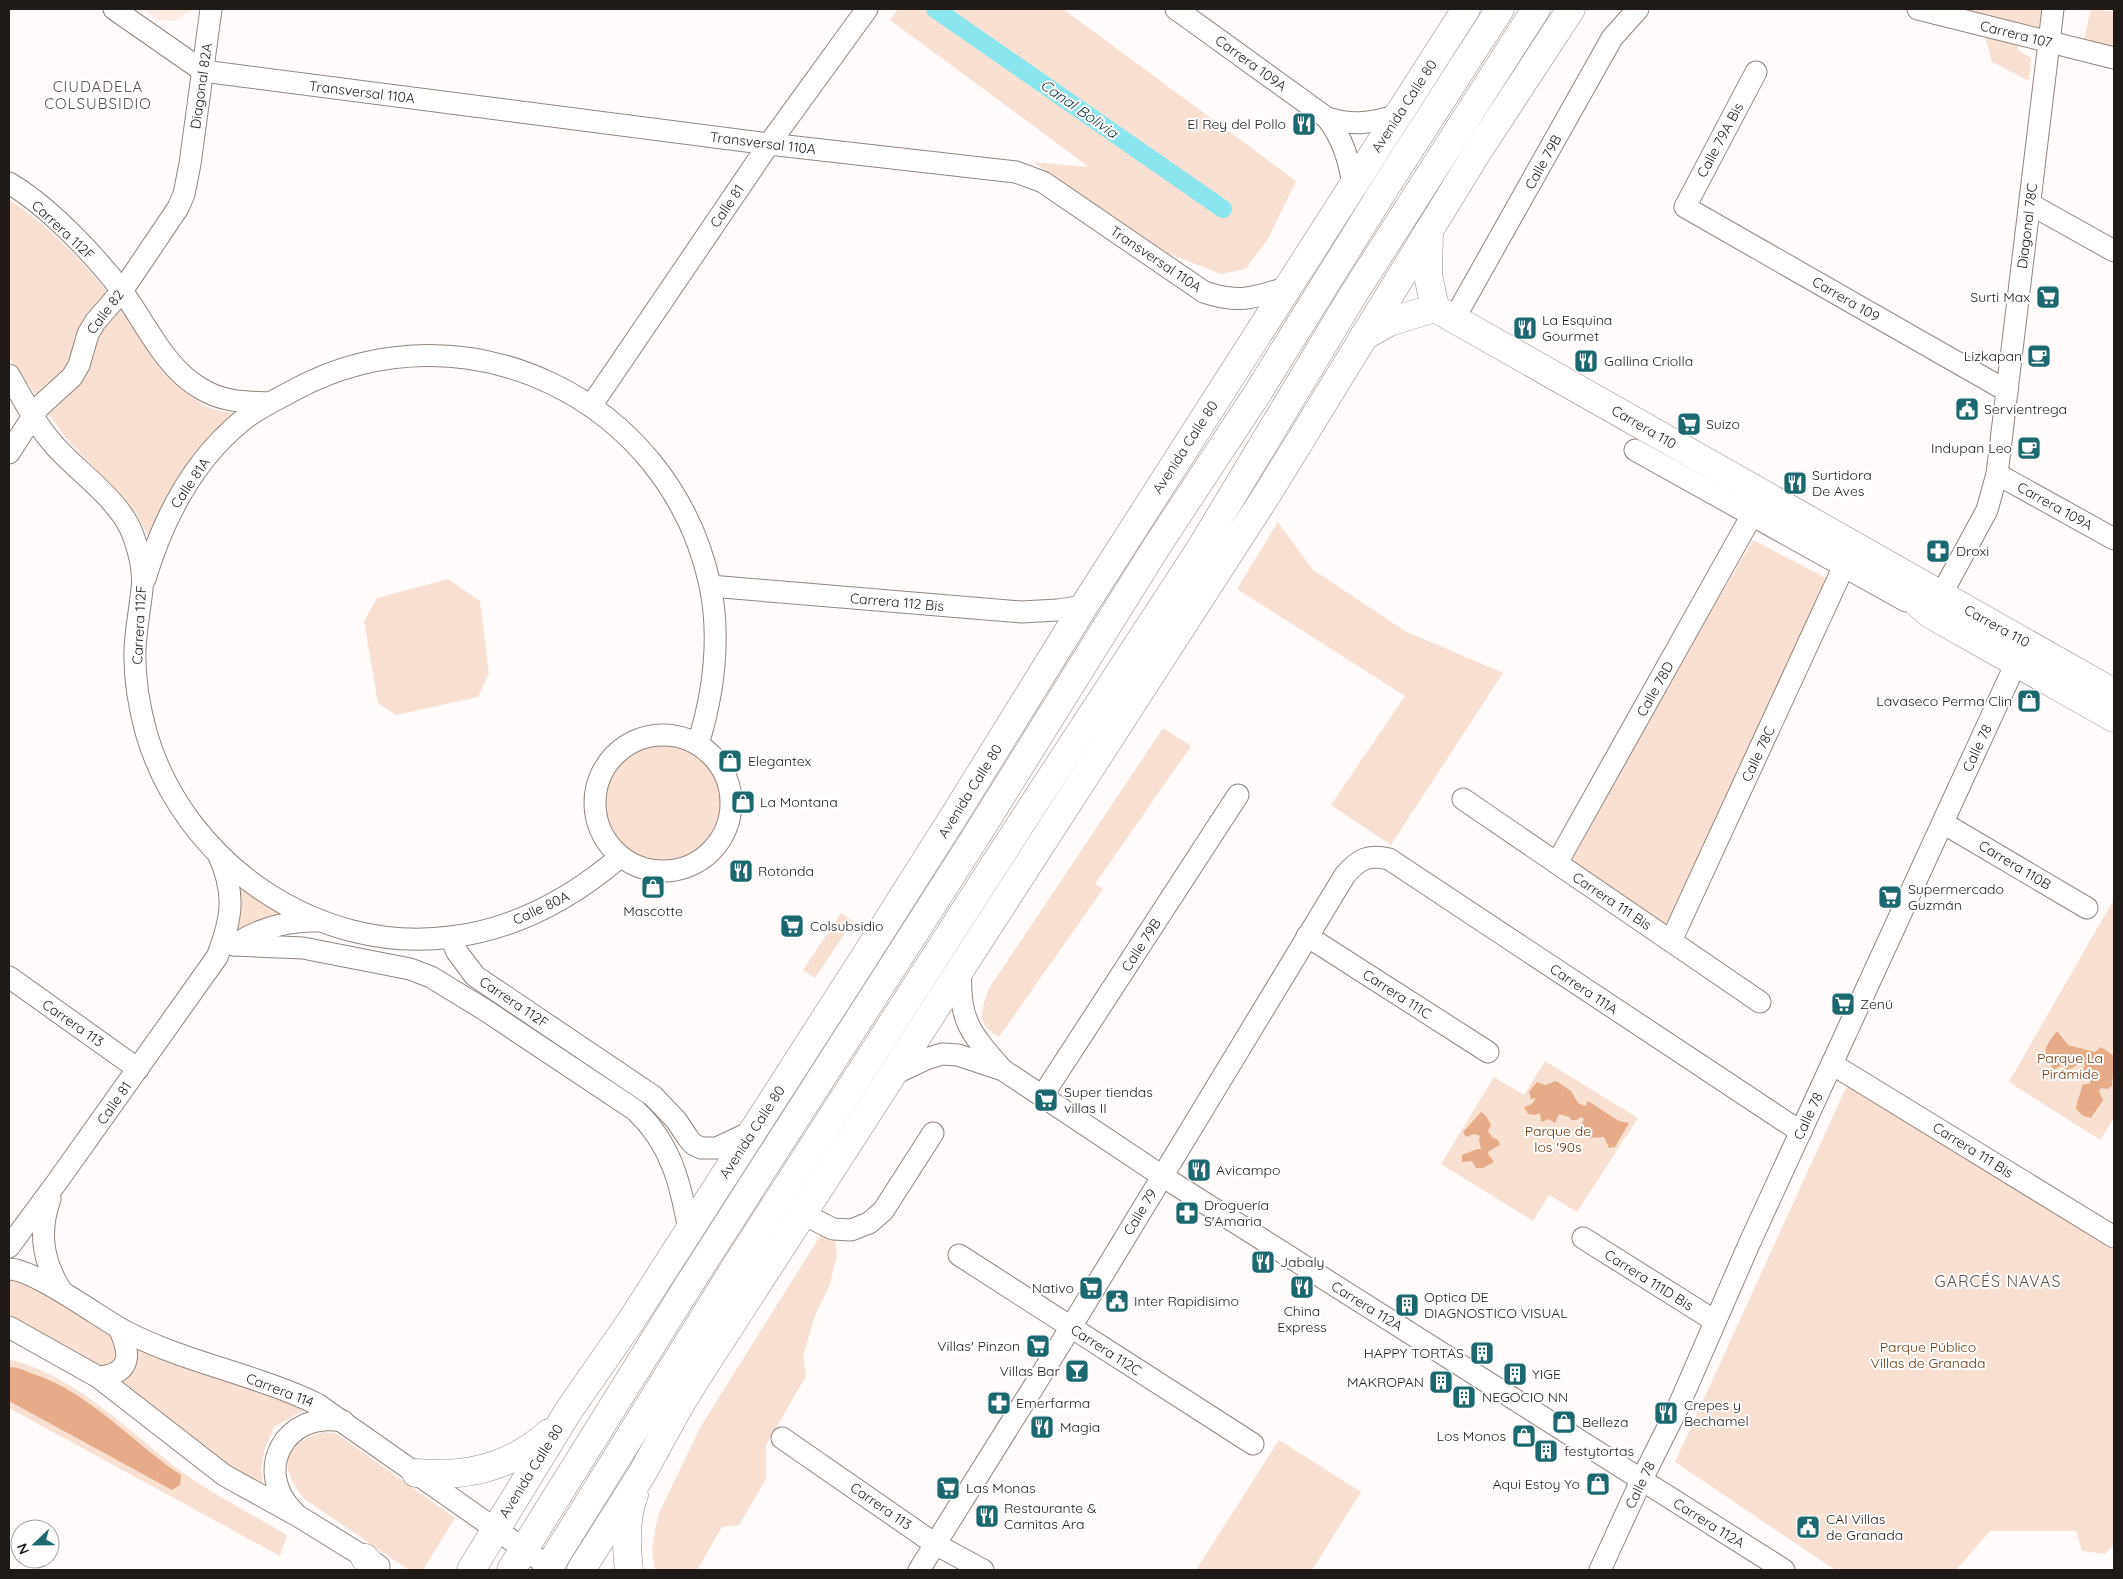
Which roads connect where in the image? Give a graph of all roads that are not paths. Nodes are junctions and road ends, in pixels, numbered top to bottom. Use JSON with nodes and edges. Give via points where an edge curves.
{"nodes":[{"id":1,"x":114,"y":9,"type":"edge"},
{"id":2,"x":211,"y":9,"type":"edge"},
{"id":3,"x":868,"y":9,"type":"edge"},
{"id":4,"x":1466,"y":9,"type":"edge"},
{"id":5,"x":1500,"y":9,"type":"edge"},
{"id":6,"x":1536,"y":9,"type":"edge"},
{"id":7,"x":1571,"y":9,"type":"edge"},
{"id":8,"x":1638,"y":9,"type":"edge"},
{"id":9,"x":1918,"y":9,"type":"edge"},
{"id":10,"x":2053,"y":9,"type":"edge"},
{"id":11,"x":1187,"y":12,"type":"edge"},
{"id":12,"x":2049,"y":42,"type":"junction"},
{"id":13,"x":2114,"y":58,"type":"edge"},
{"id":14,"x":203,"y":71,"type":"junction"},
{"id":15,"x":1756,"y":72,"type":"dead end"},
{"id":16,"x":1398,"y":114,"type":"junction"},
{"id":17,"x":1327,"y":118,"type":"junction"},
{"id":18,"x":769,"y":144,"type":"junction"},
{"id":19,"x":1478,"y":151,"type":"junction"},
{"id":20,"x":190,"y":164,"type":"joint"},
{"id":21,"x":1429,"y":176,"type":"junction"},
{"id":22,"x":9,"y":183,"type":"edge"},
{"id":23,"x":1353,"y":185,"type":"junction"},
{"id":24,"x":2030,"y":204,"type":"junction"},
{"id":25,"x":1684,"y":207,"type":"joint"},
{"id":26,"x":1430,"y":230,"type":"junction"},
{"id":27,"x":2114,"y":251,"type":"edge"},
{"id":28,"x":1288,"y":286,"type":"junction"},
{"id":29,"x":122,"y":291,"type":"junction"},
{"id":30,"x":1444,"y":314,"type":"junction"},
{"id":31,"x":1364,"y":336,"type":"junction"},
{"id":32,"x":9,"y":375,"type":"edge"},
{"id":33,"x":2007,"y":391,"type":"junction"},
{"id":34,"x":269,"y":403,"type":"junction"},
{"id":35,"x":591,"y":406,"type":"junction"},
{"id":36,"x":32,"y":416,"type":"junction"},
{"id":37,"x":1635,"y":450,"type":"dead end"},
{"id":38,"x":9,"y":453,"type":"edge"},
{"id":39,"x":1997,"y":474,"type":"junction"},
{"id":40,"x":1758,"y":505,"type":"junction"},
{"id":41,"x":2114,"y":539,"type":"edge"},
{"id":42,"x":1848,"y":556,"type":"junction"},
{"id":43,"x":710,"y":586,"type":"junction"},
{"id":44,"x":142,"y":587,"type":"junction"},
{"id":45,"x":1936,"y":605,"type":"junction"},
{"id":46,"x":1084,"y":606,"type":"junction"},
{"id":47,"x":2016,"y":662,"type":"junction"},
{"id":48,"x":2114,"y":692,"type":"edge"},
{"id":49,"x":2114,"y":718,"type":"edge"},
{"id":50,"x":698,"y":744,"type":"junction"},
{"id":51,"x":1238,"y":795,"type":"dead end"},
{"id":52,"x":1463,"y":799,"type":"dead end"},
{"id":53,"x":1942,"y":823,"type":"junction"},
{"id":54,"x":217,"y":854,"type":"junction"},
{"id":55,"x":620,"y":857,"type":"junction"},
{"id":56,"x":1365,"y":858,"type":"joint"},
{"id":57,"x":1557,"y":864,"type":"junction"},
{"id":58,"x":2087,"y":908,"type":"dead end"},
{"id":59,"x":321,"y":921,"type":"junction"},
{"id":60,"x":1307,"y":936,"type":"junction"},
{"id":61,"x":451,"y":938,"type":"junction"},
{"id":62,"x":1671,"y":941,"type":"junction"},
{"id":63,"x":226,"y":951,"type":"junction"},
{"id":64,"x":961,"y":968,"type":"junction"},
{"id":65,"x":9,"y":977,"type":"edge"},
{"id":66,"x":1760,"y":1002,"type":"dead end"},
{"id":67,"x":1488,"y":1052,"type":"dead end"},
{"id":68,"x":1832,"y":1064,"type":"junction"},
{"id":69,"x":138,"y":1069,"type":"junction"},
{"id":70,"x":1003,"y":1070,"type":"junction"},
{"id":71,"x":892,"y":1075,"type":"junction"},
{"id":72,"x":1043,"y":1095,"type":"junction"},
{"id":73,"x":753,"y":1131,"type":"junction"},
{"id":74,"x":1801,"y":1132,"type":"junction"},
{"id":75,"x":933,"y":1133,"type":"dead end"},
{"id":76,"x":1162,"y":1176,"type":"junction"},
{"id":77,"x":57,"y":1182,"type":"junction"},
{"id":78,"x":802,"y":1214,"type":"junction"},
{"id":79,"x":689,"y":1231,"type":"junction"},
{"id":80,"x":2114,"y":1237,"type":"edge"},
{"id":81,"x":1583,"y":1238,"type":"dead end"},
{"id":82,"x":9,"y":1247,"type":"edge"},
{"id":83,"x":959,"y":1255,"type":"dead end"},
{"id":84,"x":9,"y":1269,"type":"edge"},
{"id":85,"x":62,"y":1292,"type":"junction"},
{"id":86,"x":1716,"y":1321,"type":"junction"},
{"id":87,"x":9,"y":1327,"type":"edge"},
{"id":88,"x":1071,"y":1327,"type":"junction"},
{"id":89,"x":119,"y":1328,"type":"junction"},
{"id":90,"x":19,"y":1338,"type":"edge"},
{"id":91,"x":98,"y":1376,"type":"junction"},
{"id":92,"x":569,"y":1410,"type":"junction"},
{"id":93,"x":343,"y":1421,"type":"junction"},
{"id":94,"x":782,"y":1438,"type":"dead end"},
{"id":95,"x":1253,"y":1444,"type":"dead end"},
{"id":96,"x":643,"y":1472,"type":"junction"},
{"id":97,"x":416,"y":1473,"type":"junction"},
{"id":98,"x":1641,"y":1481,"type":"junction"},
{"id":99,"x":298,"y":1516,"type":"junction"},
{"id":100,"x":496,"y":1529,"type":"junction"},
{"id":101,"x":935,"y":1544,"type":"junction"},
{"id":102,"x":518,"y":1560,"type":"edge"},
{"id":103,"x":375,"y":1566,"type":"edge"},
{"id":104,"x":550,"y":1569,"type":"edge"},
{"id":105,"x":471,"y":1570,"type":"edge"},
{"id":106,"x":581,"y":1570,"type":"edge"},
{"id":107,"x":630,"y":1570,"type":"edge"},
{"id":108,"x":919,"y":1570,"type":"edge"},
{"id":109,"x":983,"y":1570,"type":"edge"},
{"id":110,"x":1600,"y":1570,"type":"edge"},
{"id":111,"x":1784,"y":1570,"type":"edge"}],
"edges":[{"from":1,"to":14,"type":"street"},
{"from":2,"to":14,"type":"street","name":"Diagonal 82A"},
{"from":3,"to":18,"type":"street","name":"Calle 81"},
{"from":4,"to":16,"type":"main road","name":"Avenida Calle 80"},
{"from":5,"to":102,"type":"main road","name":"Avenida Calle 80","via":[[690,1283]]},
{"from":6,"to":21,"type":"main road"},
{"from":7,"to":19,"type":"main road"},
{"from":8,"to":30,"type":"street","name":"Calle 79B","via":[[1612,38]]},
{"from":9,"to":12,"type":"street","name":"Carrera 107"},
{"from":10,"to":12,"type":"street","name":"Diagonal 78C"},
{"from":11,"to":17,"type":"street","name":"Carrera 109A"},
{"from":12,"to":13,"type":"street","name":"Carrera 107"},
{"from":12,"to":24,"type":"street","name":"Diagonal 78C"},
{"from":14,"to":18,"type":"street","name":"Transversal 110A"},
{"from":14,"to":20,"type":"street","name":"Diagonal 82A"},
{"from":15,"to":25,"type":"street","name":"Calle 79A Bis"},
{"from":16,"to":17,"type":"street","name":"Carrera 109A","via":[[1363,124]]},
{"from":16,"to":23,"type":"main road","name":"Avenida Calle 80"},
{"from":17,"to":23,"type":"street","name":"Carrera 109A","via":[[1346,149]]},
{"from":18,"to":28,"type":"street","name":"Transversal 110A","via":[[1016,172],[1043,182],[1204,292],[1246,300]]},
{"from":18,"to":35,"type":"street","name":"Calle 81"},
{"from":19,"to":21,"type":"main road"},
{"from":19,"to":26,"type":"main road"},
{"from":20,"to":29,"type":"street","name":"Calle 82","via":[[178,208]]},
{"from":21,"to":104,"type":"main road","via":[[1353,295],[1200,551],[738,1263]]},
{"from":22,"to":29,"type":"street","name":"Carrera 112F","via":[[60,223]]},
{"from":23,"to":28,"type":"main road","name":"Avenida Calle 80"},
{"from":24,"to":27,"type":"street"},
{"from":24,"to":33,"type":"street","name":"Diagonal 78C"},
{"from":25,"to":33,"type":"street","name":"Carrera 109"},
{"from":26,"to":30,"type":"main road","via":[[1428,275]]},
{"from":26,"to":31,"type":"main road"},
{"from":28,"to":46,"type":"main road","name":"Avenida Calle 80"},
{"from":29,"to":34,"type":"street","name":"Carrera 112F","via":[[159,346],[198,388],[219,398]]},
{"from":29,"to":36,"type":"street","name":"Calle 82","via":[[88,334],[72,377]]},
{"from":30,"to":31,"type":"main road","via":[[1390,322]]},
{"from":30,"to":40,"type":"main road","name":"Carrera 110"},
{"from":31,"to":64,"type":"main road","via":[[1268,493]]},
{"from":32,"to":36,"type":"street","name":"Carrera 112F"},
{"from":33,"to":39,"type":"street","name":"Diagonal 78C"},
{"from":34,"to":35,"type":"street","via":[[340,369],[378,359],[416,355],[456,356],[527,372]]},
{"from":34,"to":44,"type":"street","name":"Calle 81A","via":[[243,420],[221,441],[183,489],[156,543]]},
{"from":35,"to":43,"type":"street","via":[[635,443],[670,489],[695,537]]},
{"from":36,"to":38,"type":"street","name":"Calle 82"},
{"from":36,"to":44,"type":"street","name":"Carrera 112F","via":[[53,444],[120,512],[132,533],[139,556]]},
{"from":37,"to":40,"type":"street","name":"Carrera 110"},
{"from":39,"to":41,"type":"street","name":"Carrera 109A"},
{"from":39,"to":45,"type":"street","via":[[1987,510]]},
{"from":40,"to":42,"type":"main road","name":"Carrera 110"},
{"from":40,"to":57,"type":"street","name":"Calle 78D"},
{"from":42,"to":45,"type":"main road","name":"Carrera 110"},
{"from":42,"to":62,"type":"street","name":"Calle 78C"},
{"from":43,"to":46,"type":"street","name":"Carrera 112 Bis","via":[[1021,612]]},
{"from":43,"to":50,"type":"street","via":[[715,629],[714,672]]},
{"from":44,"to":54,"type":"street","name":"Carrera 112F","via":[[137,618],[136,682],[147,733],[172,793],[192,825]]},
{"from":45,"to":47,"type":"main road","name":"Carrera 110"},
{"from":45,"to":48,"type":"main road","name":"Carrera 110"},
{"from":46,"to":73,"type":"main road","name":"Avenida Calle 80"},
{"from":47,"to":49,"type":"main road","name":"Carrera 110"},
{"from":47,"to":53,"type":"street","name":"Calle 78"},
{"from":50,"to":55,"type":"street","via":[[679,736],[658,734],[621,748],[606,763],[597,782],[594,802],[597,823],[606,841]]},
{"from":50,"to":55,"type":"street","via":[[723,771],[730,789],[727,827],[718,844],[703,860],[683,869],[661,872],[639,868]]},
{"from":51,"to":72,"type":"street","name":"Calle 79B"},
{"from":52,"to":57,"type":"street","name":"Carrera 111 Bis"},
{"from":53,"to":58,"type":"street","name":"Carrera 110B"},
{"from":53,"to":68,"type":"street","name":"Calle 78"},
{"from":54,"to":59,"type":"street","name":"Carrera 112F","via":[[269,895]]},
{"from":54,"to":63,"type":"street","name":"Calle 81","via":[[227,874],[231,896]]},
{"from":55,"to":61,"type":"street","name":"Calle 80A","via":[[553,905],[503,926]]},
{"from":56,"to":60,"type":"street","name":"Calle 79","via":[[1345,874]]},
{"from":56,"to":74,"type":"street","name":"Carrera 111A","via":[[1389,859]]},
{"from":57,"to":62,"type":"street","name":"Carrera 111 Bis"},
{"from":59,"to":61,"type":"street","name":"Carrera 112F","via":[[385,937]]},
{"from":59,"to":63,"type":"street","name":"Calle 81","via":[[274,925],[252,933]]},
{"from":60,"to":67,"type":"street","name":"Carrera 111C"},
{"from":60,"to":76,"type":"street","name":"Calle 79"},
{"from":61,"to":73,"type":"street","name":"Carrera 112F","via":[[475,976],[639,1085],[665,1107],[694,1144],[701,1148],[717,1148]]},
{"from":62,"to":66,"type":"street","name":"Carrera 111 Bis"},
{"from":63,"to":69,"type":"street","name":"Calle 81"},
{"from":63,"to":79,"type":"street","name":"Carrera 112F","via":[[303,948],[410,969],[431,977],[644,1118],[672,1162]]},
{"from":64,"to":70,"type":"street","name":"Carrera 112A","via":[[960,989],[965,1019],[972,1034]]},
{"from":64,"to":71,"type":"main road"},
{"from":65,"to":69,"type":"street","name":"Carrera 113"},
{"from":68,"to":74,"type":"street","name":"Calle 78"},
{"from":68,"to":80,"type":"street","name":"Carrera 111 Bis"},
{"from":69,"to":77,"type":"street","name":"Calle 81"},
{"from":70,"to":71,"type":"street","name":"Carrera 112A","via":[[958,1055],[942,1054]]},
{"from":70,"to":72,"type":"street","name":"Carrera 112A"},
{"from":71,"to":78,"type":"main road"},
{"from":72,"to":76,"type":"street","name":"Carrera 112A"},
{"from":73,"to":79,"type":"main road","name":"Avenida Calle 80"},
{"from":74,"to":86,"type":"street","name":"Calle 78"},
{"from":75,"to":78,"type":"street","via":[[883,1211],[869,1223],[851,1230],[833,1229]]},
{"from":76,"to":88,"type":"street","name":"Calle 79"},
{"from":76,"to":98,"type":"street","name":"Carrera 112A"},
{"from":77,"to":82,"type":"street","name":"Calle 81"},
{"from":77,"to":85,"type":"street","via":[[44,1222],[42,1241],[52,1277]]},
{"from":78,"to":96,"type":"main road","via":[[677,1410]]},
{"from":79,"to":92,"type":"main road","name":"Avenida Calle 80"},
{"from":81,"to":86,"type":"street","name":"Carrera 111D Bis"},
{"from":83,"to":88,"type":"street","name":"Carrera 112C"},
{"from":84,"to":85,"type":"street","name":"Carrera 114","via":[[23,1272]]},
{"from":85,"to":89,"type":"street","name":"Carrera 114"},
{"from":86,"to":98,"type":"street","name":"Calle 78"},
{"from":87,"to":90,"type":"street"},
{"from":88,"to":95,"type":"street","name":"Carrera 112C"},
{"from":88,"to":101,"type":"street","name":"Calle 79"},
{"from":89,"to":91,"type":"street","via":[[128,1358],[124,1366],[113,1374]]},
{"from":89,"to":93,"type":"street","name":"Carrera 114","via":[[177,1354],[304,1397]]},
{"from":90,"to":91,"type":"street"},
{"from":91,"to":99,"type":"street","via":[[224,1475]]},
{"from":92,"to":97,"type":"main road","via":[[536,1444],[495,1466],[456,1475]]},
{"from":92,"to":100,"type":"main road","name":"Avenida Calle 80"},
{"from":93,"to":97,"type":"street","name":"Carrera 114"},
{"from":93,"to":99,"type":"street","via":[[330,1418],[303,1424],[292,1432],[280,1449],[275,1468],[276,1482],[280,1495]]},
{"from":94,"to":101,"type":"street","name":"Carrera 113"},
{"from":96,"to":106,"type":"main road"},
{"from":96,"to":107,"type":"main road","via":[[633,1498],[628,1526]]},
{"from":97,"to":100,"type":"street","name":"Carrera 114"},
{"from":98,"to":110,"type":"street","name":"Calle 78"},
{"from":98,"to":111,"type":"street","name":"Carrera 112A"},
{"from":99,"to":103,"type":"street"},
{"from":100,"to":102,"type":"street","name":"Carrera 114"},
{"from":100,"to":105,"type":"main road","name":"Avenida Calle 80"},
{"from":101,"to":108,"type":"street","name":"Calle 79"},
{"from":101,"to":109,"type":"street","name":"Carrera 113"},
{"from":102,"to":104,"type":"street","name":"Carrera 114"}]}
